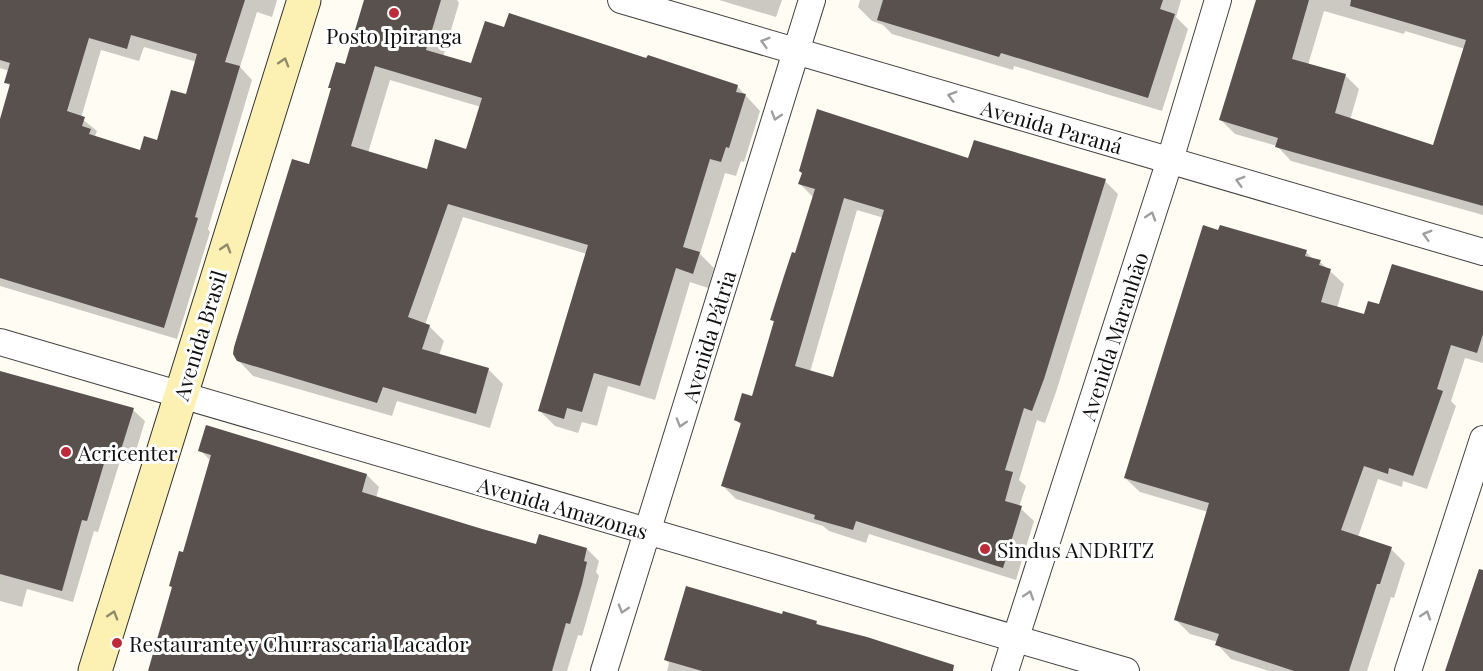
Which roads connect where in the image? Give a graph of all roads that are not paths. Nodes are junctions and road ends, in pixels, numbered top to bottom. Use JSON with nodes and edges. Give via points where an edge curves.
{"nodes":[{"id":1,"x":304,"y":0,"type":"edge"},
{"id":2,"x":621,"y":0,"type":"edge"},
{"id":3,"x":812,"y":0,"type":"edge"},
{"id":4,"x":1218,"y":0,"type":"edge"},
{"id":5,"x":796,"y":51,"type":"junction"},
{"id":6,"x":1170,"y":160,"type":"junction"},
{"id":7,"x":1483,"y":252,"type":"edge"},
{"id":8,"x":0,"y":342,"type":"edge"},
{"id":9,"x":181,"y":395,"type":"junction"},
{"id":10,"x":1483,"y":439,"type":"edge"},
{"id":11,"x":647,"y":531,"type":"junction"},
{"id":12,"x":1016,"y":639,"type":"junction"},
{"id":13,"x":95,"y":671,"type":"edge"},
{"id":14,"x":604,"y":671,"type":"edge"},
{"id":15,"x":1005,"y":671,"type":"edge"},
{"id":16,"x":1126,"y":671,"type":"edge"},
{"id":17,"x":1408,"y":671,"type":"edge"}],
"edges":[{"from":9,"to":1,"type":"main road","name":"Avenida Brasil","one_way":true},
{"from":5,"to":2,"type":"street","name":"Avenida Paraná","one_way":true},
{"from":3,"to":5,"type":"street","name":"Avenida Pátria"},
{"from":4,"to":6,"type":"street","name":"Avenida Maranhão"},
{"from":6,"to":5,"type":"street","name":"Avenida Paraná","one_way":true},
{"from":5,"to":11,"type":"street","name":"Avenida Pátria","one_way":true},
{"from":7,"to":6,"type":"street","name":"Avenida Paraná","one_way":true},
{"from":12,"to":6,"type":"street","name":"Avenida Maranhão","one_way":true},
{"from":8,"to":9,"type":"street","name":"Avenida Amazonas"},
{"from":9,"to":11,"type":"street","name":"Avenida Amazonas"},
{"from":13,"to":9,"type":"main road","name":"Avenida Brasil","one_way":true},
{"from":17,"to":10,"type":"street","one_way":true},
{"from":11,"to":12,"type":"street","name":"Avenida Amazonas"},
{"from":11,"to":14,"type":"street","name":"Avenida Pátria","one_way":true},
{"from":12,"to":15,"type":"street","name":"Avenida Maranhão"},
{"from":12,"to":16,"type":"street","name":"Avenida Amazonas"}]}
